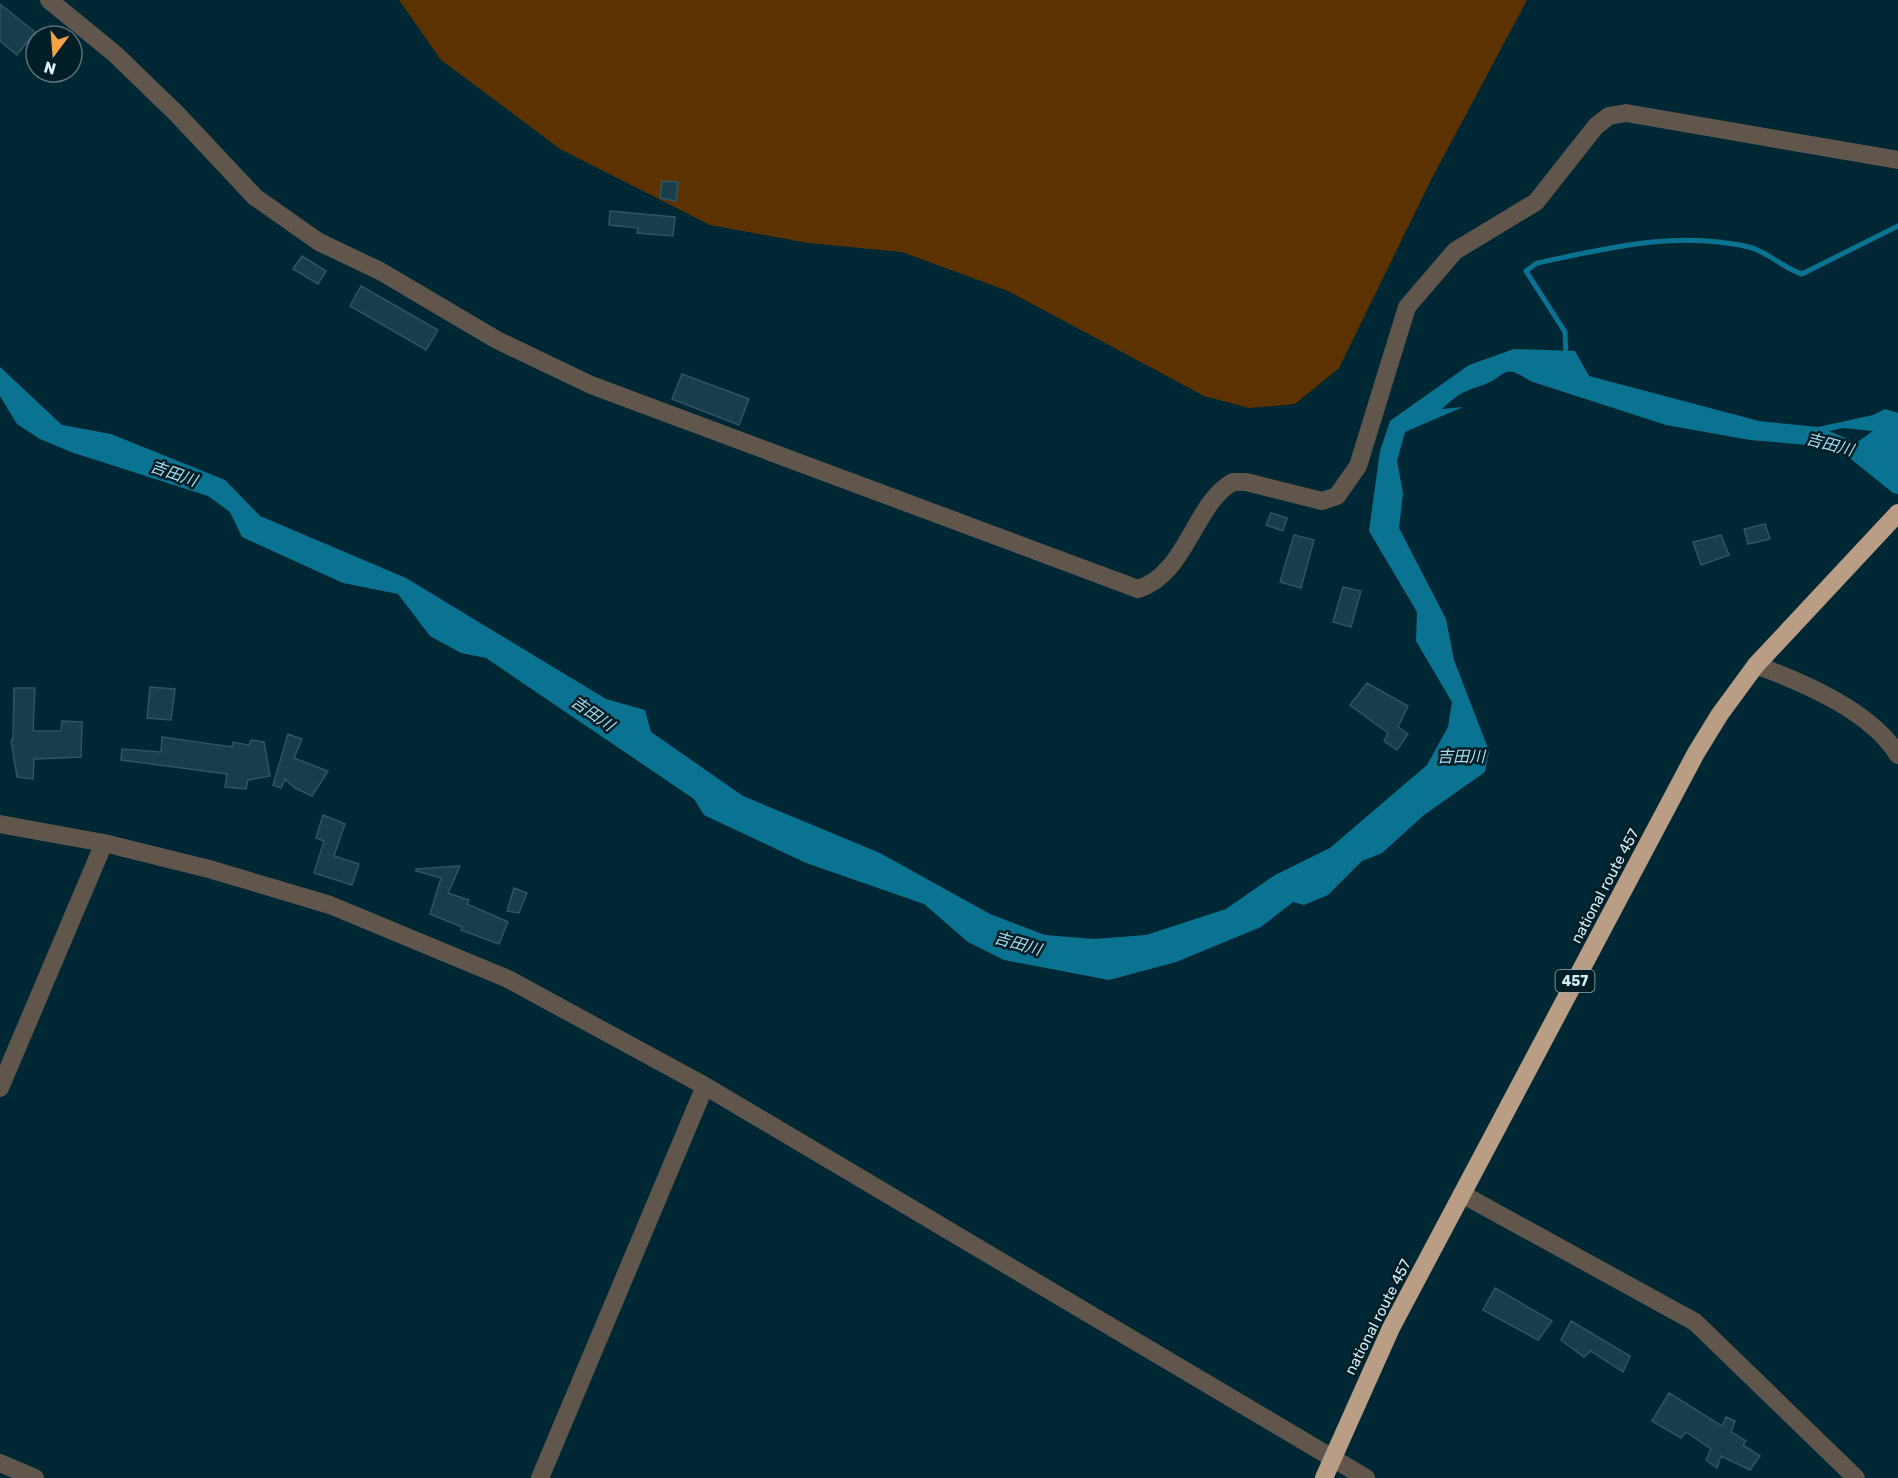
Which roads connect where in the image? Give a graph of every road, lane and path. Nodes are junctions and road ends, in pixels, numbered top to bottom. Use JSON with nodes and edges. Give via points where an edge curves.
{"nodes":[{"id":1,"x":49,"y":0,"type":"edge"},
{"id":2,"x":1898,"y":160,"type":"edge"},
{"id":3,"x":1892,"y":519,"type":"edge"},
{"id":4,"x":1756,"y":665,"type":"junction"},
{"id":5,"x":1898,"y":755,"type":"edge"},
{"id":6,"x":0,"y":824,"type":"edge"},
{"id":7,"x":104,"y":843,"type":"junction"},
{"id":8,"x":705,"y":1086,"type":"junction"},
{"id":9,"x":0,"y":1088,"type":"edge"},
{"id":10,"x":1462,"y":1194,"type":"junction"},
{"id":11,"x":1333,"y":1457,"type":"junction"},
{"id":12,"x":0,"y":1463,"type":"edge"},
{"id":13,"x":35,"y":1478,"type":"edge"},
{"id":14,"x":540,"y":1478,"type":"edge"},
{"id":15,"x":1324,"y":1478,"type":"edge"},
{"id":16,"x":1366,"y":1478,"type":"edge"},
{"id":17,"x":1856,"y":1478,"type":"edge"}],
"edges":[{"from":1,"to":2,"type":"street","via":[[116,54],[255,197],[319,242],[380,271],[497,340],[591,386],[1138,590],[1162,578],[1218,496],[1233,482],[1323,501],[1337,496],[1358,466],[1407,307],[1455,251],[1536,202],[1596,126],[1609,116],[1626,113]]},
{"from":3,"to":4,"type":"highway","name":"national route 457","number":"457"},
{"from":4,"to":5,"type":"street","via":[[1858,712]]},
{"from":4,"to":10,"type":"highway","name":"national route 457","number":"457","via":[[1696,753]]},
{"from":6,"to":7,"type":"street"},
{"from":7,"to":8,"type":"street","via":[[330,905],[508,979]]},
{"from":7,"to":9,"type":"street"},
{"from":8,"to":11,"type":"street"},
{"from":8,"to":14,"type":"street"},
{"from":10,"to":11,"type":"highway","name":"national route 457","number":"457","via":[[1391,1328]]},
{"from":10,"to":17,"type":"street","via":[[1695,1322]]},
{"from":11,"to":15,"type":"highway","name":"national route 457","number":"457"},
{"from":11,"to":16,"type":"street"},
{"from":12,"to":13,"type":"street"}]}
